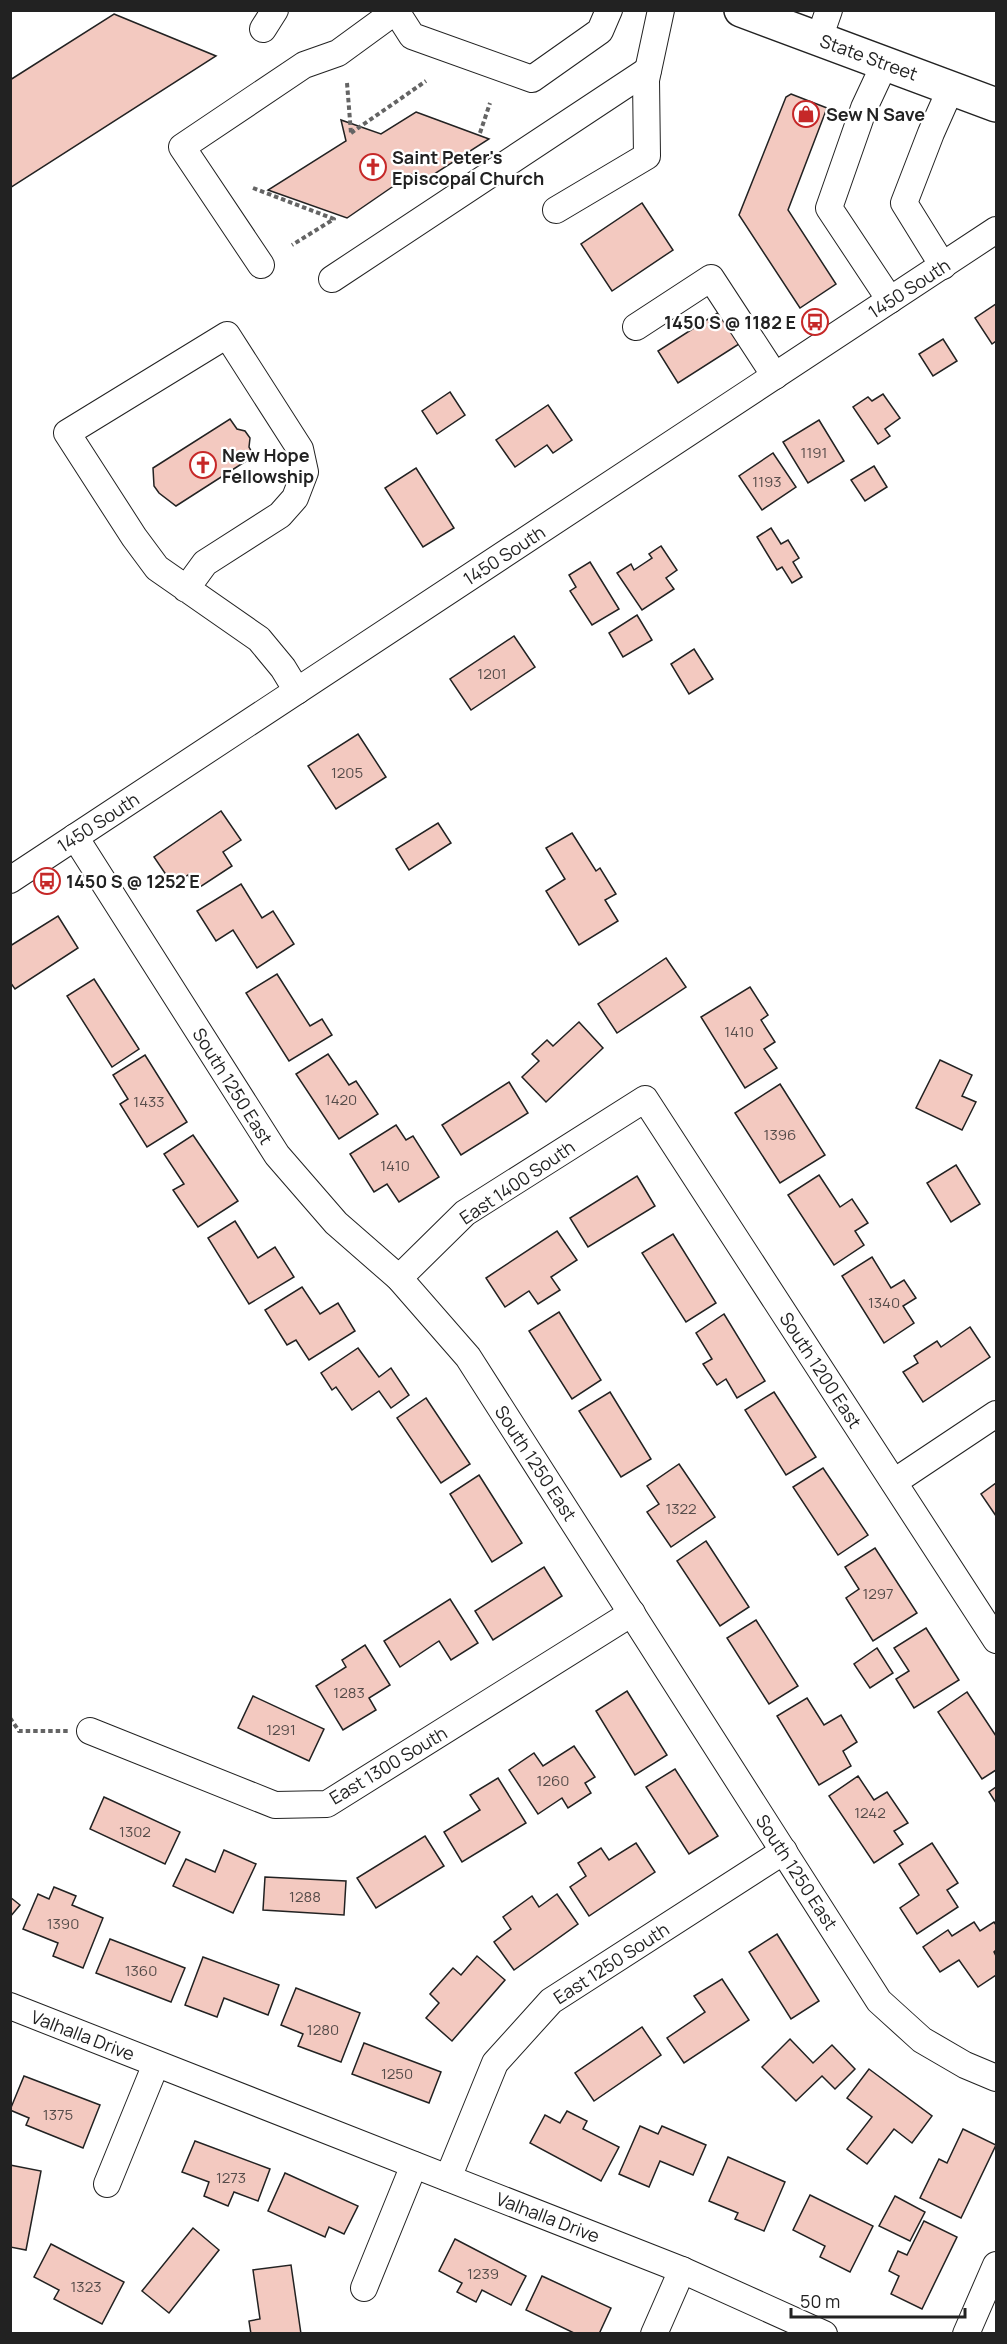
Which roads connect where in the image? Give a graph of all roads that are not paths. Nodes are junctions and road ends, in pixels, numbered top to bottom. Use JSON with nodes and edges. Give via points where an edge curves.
{"nodes":[{"id":1,"x":609,"y":10,"type":"edge"},
{"id":2,"x":661,"y":10,"type":"edge"},
{"id":3,"x":741,"y":10,"type":"edge"},
{"id":4,"x":396,"y":11,"type":"edge"},
{"id":5,"x":824,"y":25,"type":"edge"},
{"id":6,"x":885,"y":63,"type":"junction"},
{"id":7,"x":648,"y":70,"type":"junction"},
{"id":8,"x":951,"y":88,"type":"junction"},
{"id":9,"x":996,"y":105,"type":"edge"},
{"id":10,"x":555,"y":210,"type":"dead end"},
{"id":11,"x":996,"y":230,"type":"edge"},
{"id":12,"x":261,"y":265,"type":"dead end"},
{"id":13,"x":943,"y":266,"type":"junction"},
{"id":14,"x":332,"y":279,"type":"dead end"},
{"id":15,"x":890,"y":300,"type":"junction"},
{"id":16,"x":636,"y":327,"type":"dead end"},
{"id":17,"x":775,"y":376,"type":"junction"},
{"id":18,"x":186,"y":589,"type":"junction"},
{"id":19,"x":297,"y":691,"type":"junction"},
{"id":20,"x":75,"y":837,"type":"junction"},
{"id":21,"x":10,"y":880,"type":"edge"},
{"id":22,"x":645,"y":1099,"type":"joint"},
{"id":23,"x":399,"y":1278,"type":"junction"},
{"id":24,"x":996,"y":1414,"type":"edge"},
{"id":25,"x":894,"y":1482,"type":"junction"},
{"id":26,"x":632,"y":1614,"type":"junction"},
{"id":27,"x":996,"y":1640,"type":"edge"},
{"id":28,"x":90,"y":1731,"type":"road end"},
{"id":29,"x":784,"y":1851,"type":"junction"},
{"id":30,"x":10,"y":2006,"type":"edge"},
{"id":31,"x":156,"y":2064,"type":"junction"},
{"id":32,"x":996,"y":2078,"type":"edge"},
{"id":33,"x":414,"y":2164,"type":"junction"},
{"id":34,"x":448,"y":2178,"type":"junction"},
{"id":35,"x":107,"y":2184,"type":"dead end"},
{"id":36,"x":996,"y":2265,"type":"edge"},
{"id":37,"x":682,"y":2270,"type":"junction"},
{"id":38,"x":364,"y":2288,"type":"dead end"},
{"id":39,"x":654,"y":2334,"type":"edge"},
{"id":40,"x":824,"y":2334,"type":"edge"},
{"id":41,"x":966,"y":2334,"type":"edge"}],
"edges":[{"from":1,"to":4,"type":"street","via":[[600,31],[532,79],[412,36]]},
{"from":2,"to":7,"type":"street"},
{"from":3,"to":5,"type":"main road","name":"State Street"},
{"from":4,"to":12,"type":"street","via":[[339,52],[304,65],[182,147]]},
{"from":5,"to":6,"type":"main road","name":"State Street"},
{"from":6,"to":8,"type":"main road","name":"State Street"},
{"from":6,"to":15,"type":"street","via":[[864,108],[829,208]]},
{"from":7,"to":10,"type":"street","via":[[647,156]]},
{"from":7,"to":14,"type":"street"},
{"from":8,"to":9,"type":"main road","name":"State Street"},
{"from":8,"to":13,"type":"street","via":[[904,203]]},
{"from":11,"to":13,"type":"street","name":"1450 South"},
{"from":13,"to":15,"type":"street","name":"1450 South"},
{"from":15,"to":17,"type":"street","name":"1450 South"},
{"from":16,"to":17,"type":"street","via":[[711,278]]},
{"from":17,"to":19,"type":"street","name":"1450 South"},
{"from":18,"to":18,"type":"street","via":[[157,568],[67,433],[227,335],[300,449],[305,472],[295,498],[280,515],[205,563]]},
{"from":18,"to":19,"type":"street","via":[[259,639]]},
{"from":19,"to":20,"type":"street","name":"1450 South"},
{"from":20,"to":21,"type":"street","name":"1450 South"},
{"from":20,"to":23,"type":"street","name":"South 1250 East","via":[[277,1155],[336,1223]]},
{"from":22,"to":23,"type":"street","name":"East 1400 South","via":[[465,1212]]},
{"from":22,"to":25,"type":"street","name":"South 1200 East"},
{"from":23,"to":26,"type":"street","name":"South 1250 East","via":[[468,1357]]},
{"from":24,"to":25,"type":"street"},
{"from":25,"to":27,"type":"street","name":"South 1200 East"},
{"from":26,"to":28,"type":"street","name":"East 1300 South","via":[[327,1804],[276,1805]]},
{"from":26,"to":29,"type":"street","name":"South 1250 East"},
{"from":29,"to":32,"type":"street","name":"South 1250 East","via":[[879,2001],[922,2040]]},
{"from":29,"to":34,"type":"street","name":"East 1250 South","via":[[551,2001],[495,2063]]},
{"from":30,"to":31,"type":"street","name":"Valhalla Drive"},
{"from":31,"to":33,"type":"street","name":"Valhalla Drive"},
{"from":31,"to":35,"type":"street","name":"Valhalla Drive"},
{"from":33,"to":34,"type":"street","name":"Valhalla Drive"},
{"from":33,"to":38,"type":"street"},
{"from":34,"to":37,"type":"street","name":"Valhalla Drive"},
{"from":36,"to":41,"type":"street"},
{"from":37,"to":39,"type":"street"},
{"from":37,"to":40,"type":"street","name":"Valhalla Drive"}]}
